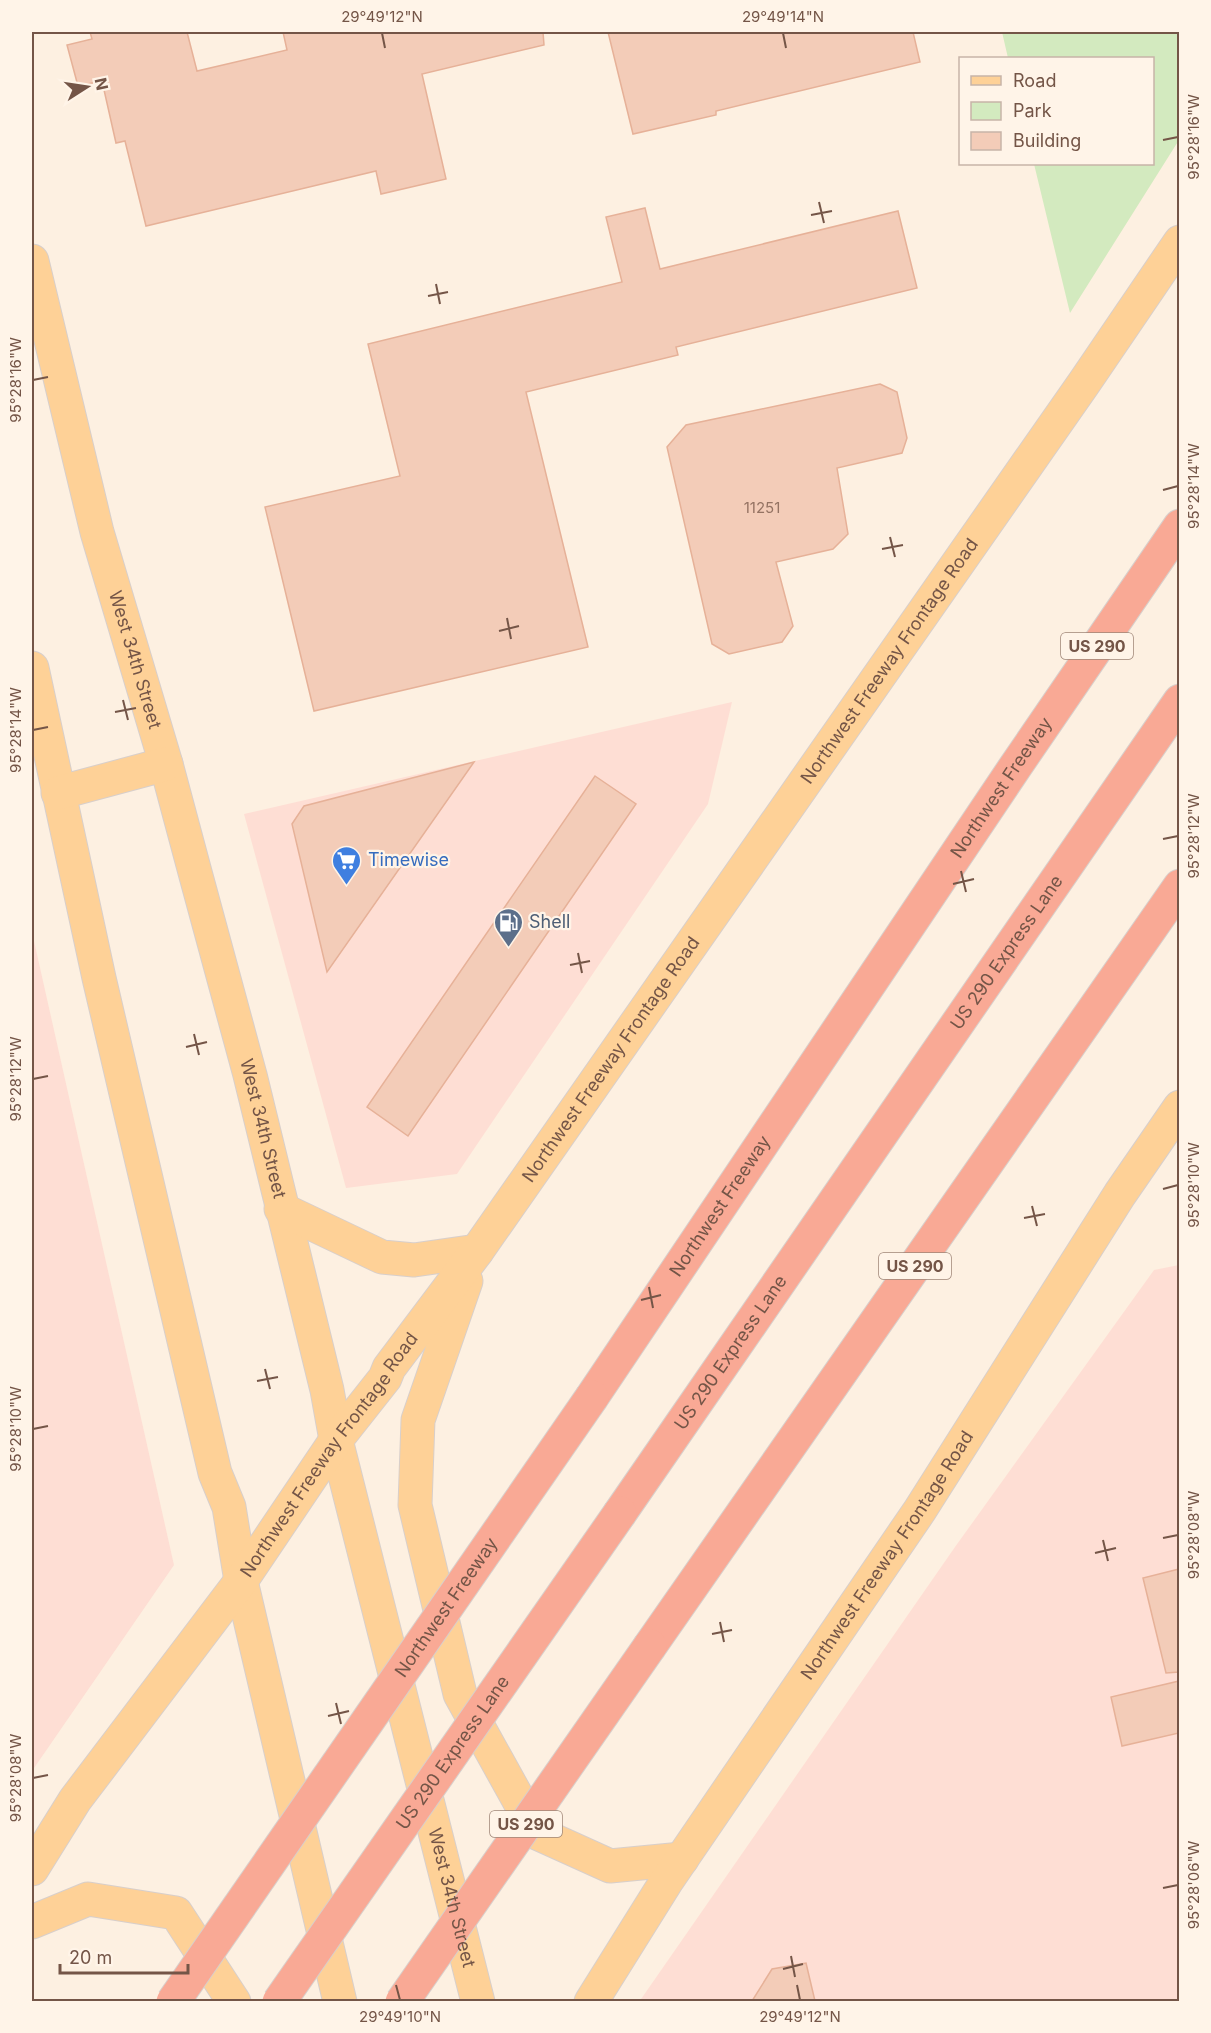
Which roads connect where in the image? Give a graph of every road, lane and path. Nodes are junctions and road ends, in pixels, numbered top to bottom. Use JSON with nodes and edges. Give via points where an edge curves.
{"nodes":[{"id":1,"x":1179,"y":242,"type":"edge"},
{"id":2,"x":32,"y":261,"type":"edge"},
{"id":3,"x":1179,"y":526,"type":"edge"},
{"id":4,"x":32,"y":668,"type":"edge"},
{"id":5,"x":1179,"y":701,"type":"edge"},
{"id":6,"x":166,"y":764,"type":"junction"},
{"id":7,"x":58,"y":793,"type":"junction"},
{"id":8,"x":1179,"y":886,"type":"edge"},
{"id":9,"x":1179,"y":1107,"type":"edge"},
{"id":10,"x":281,"y":1209,"type":"junction"},
{"id":11,"x":477,"y":1251,"type":"junction"},
{"id":12,"x":336,"y":1440,"type":"junction"},
{"id":13,"x":241,"y":1581,"type":"junction"},
{"id":14,"x":682,"y":1859,"type":"junction"},
{"id":15,"x":32,"y":1869,"type":"edge"},
{"id":16,"x":32,"y":1922,"type":"edge"},
{"id":17,"x":173,"y":2001,"type":"edge"},
{"id":18,"x":234,"y":2001,"type":"edge"},
{"id":19,"x":279,"y":2001,"type":"edge"},
{"id":20,"x":340,"y":2001,"type":"edge"},
{"id":21,"x":402,"y":2001,"type":"edge"},
{"id":22,"x":478,"y":2001,"type":"edge"},
{"id":23,"x":591,"y":2001,"type":"edge"}],
"edges":[{"from":1,"to":11,"type":"main road","name":"Northwest Freeway Frontage Road"},
{"from":2,"to":6,"type":"main road","name":"West 34th Street","via":[[96,532]]},
{"from":3,"to":17,"type":"highway","name":"Northwest Freeway","number":"US 290","bridge":true,"via":[[592,1397]]},
{"from":4,"to":7,"type":"main road"},
{"from":5,"to":19,"type":"highway","name":"US 290 Express Lane","bridge":true},
{"from":6,"to":7,"type":"main road"},
{"from":6,"to":10,"type":"main road","name":"West 34th Street","via":[[250,1076]]},
{"from":7,"to":13,"type":"main road","via":[[215,1473],[230,1507]]},
{"from":8,"to":21,"type":"highway","number":"US 290","bridge":true},
{"from":9,"to":14,"type":"main road","name":"Northwest Freeway Frontage Road","via":[[920,1510]]},
{"from":10,"to":11,"type":"main road","via":[[382,1257],[414,1260]]},
{"from":10,"to":12,"type":"main road","name":"West 34th Street"},
{"from":11,"to":12,"type":"main road","name":"Northwest Freeway Frontage Road"},
{"from":11,"to":14,"type":"main road","via":[[418,1420],[415,1504],[460,1694],[537,1833],[610,1866]]},
{"from":12,"to":13,"type":"main road","name":"Northwest Freeway Frontage Road"},
{"from":12,"to":22,"type":"main road","name":"West 34th Street"},
{"from":13,"to":15,"type":"main road","name":"Northwest Freeway Frontage Road","via":[[75,1800]]},
{"from":13,"to":20,"type":"main road"},
{"from":14,"to":23,"type":"main road","name":"Northwest Freeway Frontage Road"},
{"from":16,"to":18,"type":"main road","via":[[88,1899],[176,1913]]}]}
